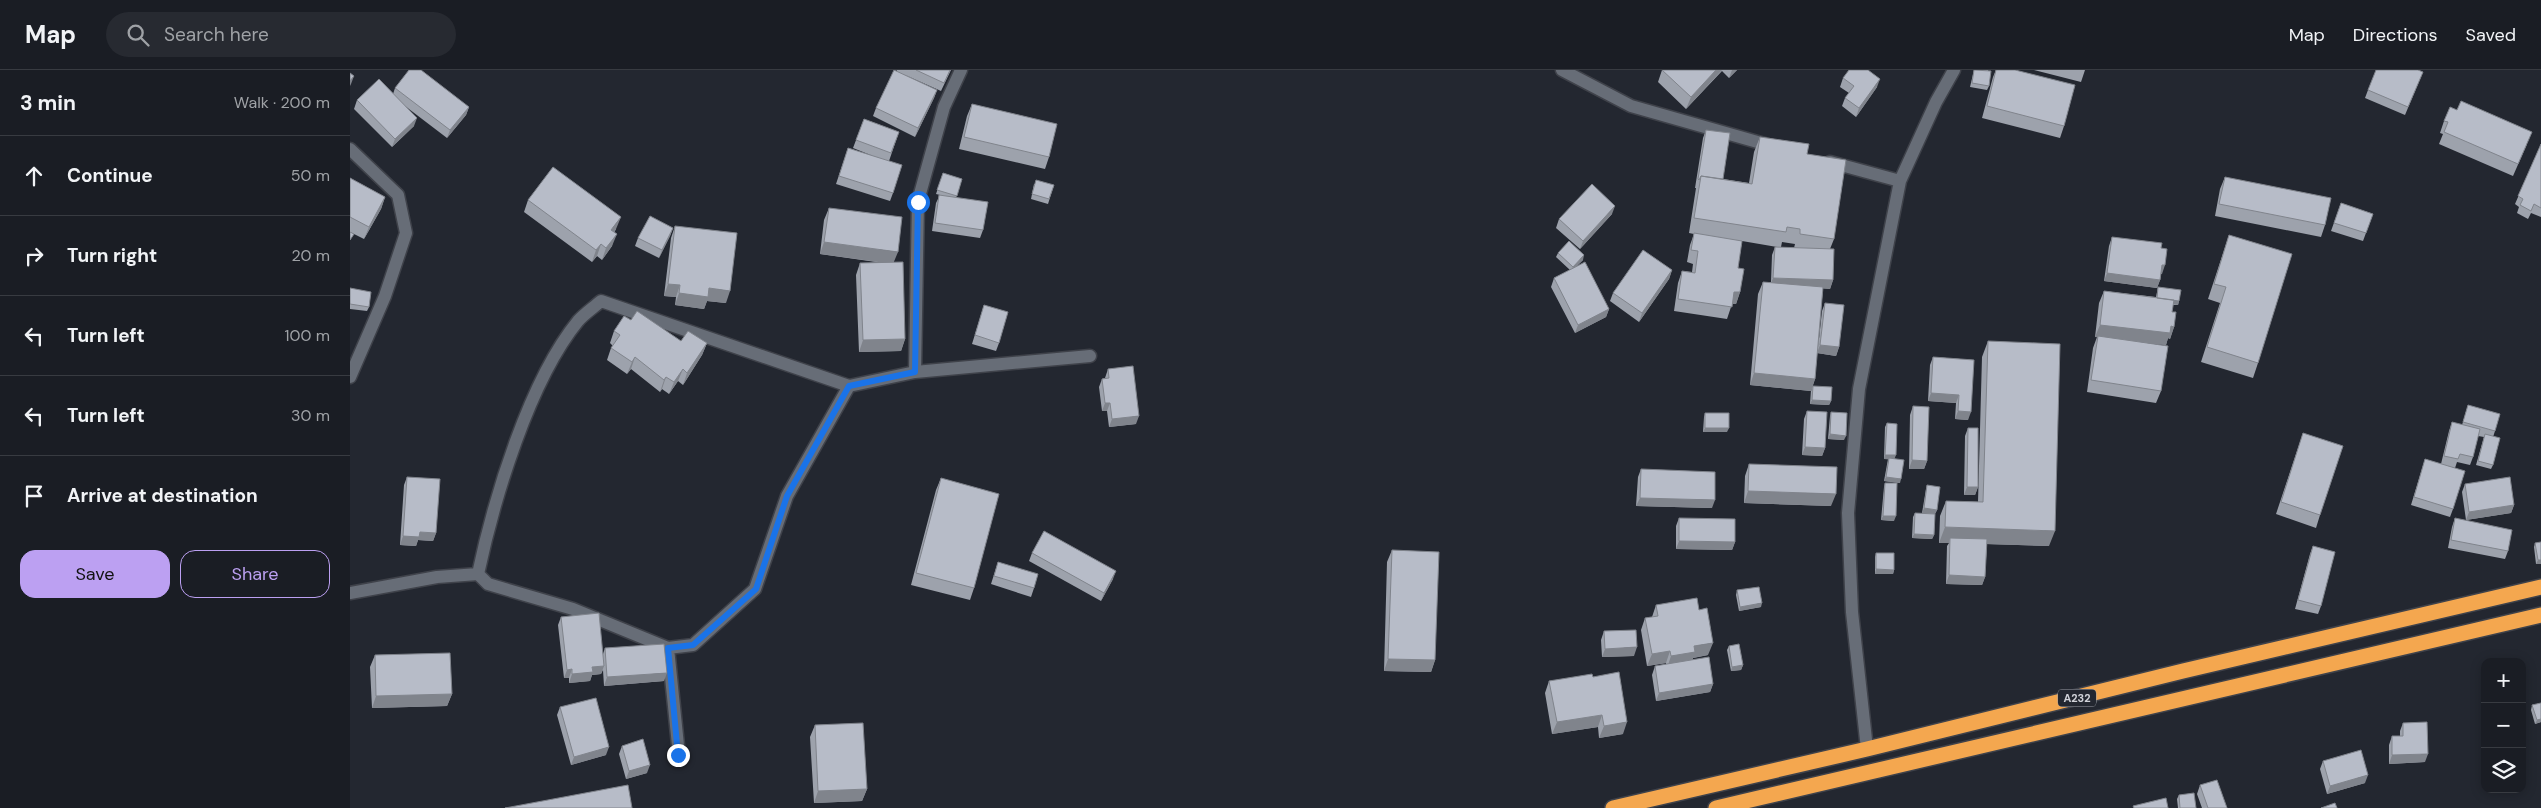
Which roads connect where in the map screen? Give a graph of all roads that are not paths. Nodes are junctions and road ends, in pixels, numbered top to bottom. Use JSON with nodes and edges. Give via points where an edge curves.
{"nodes":[{"id":1,"x":961,"y":70,"type":"edge"},
{"id":2,"x":1562,"y":70,"type":"edge"},
{"id":3,"x":1954,"y":70,"type":"edge"},
{"id":4,"x":350,"y":149,"type":"edge"},
{"id":5,"x":1787,"y":150,"type":"edge"},
{"id":6,"x":1815,"y":158,"type":"edge"},
{"id":7,"x":1900,"y":181,"type":"junction"},
{"id":8,"x":1090,"y":356,"type":"dead end"},
{"id":9,"x":915,"y":372,"type":"junction"},
{"id":10,"x":350,"y":377,"type":"edge"},
{"id":11,"x":849,"y":386,"type":"junction"},
{"id":12,"x":478,"y":574,"type":"junction"},
{"id":13,"x":2541,"y":587,"type":"edge"},
{"id":14,"x":350,"y":593,"type":"edge"},
{"id":15,"x":2541,"y":615,"type":"edge"},
{"id":16,"x":668,"y":648,"type":"junction"},
{"id":17,"x":1867,"y":749,"type":"junction"},
{"id":18,"x":678,"y":755,"type":"dead end"},
{"id":19,"x":1613,"y":808,"type":"edge"},
{"id":20,"x":1716,"y":808,"type":"edge"}],
"edges":[{"from":1,"to":9,"type":"street","via":[[944,107],[918,202]]},
{"from":2,"to":5,"type":"street","via":[[1631,106]]},
{"from":3,"to":7,"type":"street"},
{"from":4,"to":10,"type":"street","via":[[398,195],[406,233],[385,296]]},
{"from":6,"to":7,"type":"street"},
{"from":7,"to":17,"type":"street","via":[[1859,389],[1848,513],[1852,612]]},
{"from":8,"to":9,"type":"street"},
{"from":9,"to":11,"type":"street"},
{"from":11,"to":12,"type":"street","via":[[600,301],[578,321],[541,378],[512,458]]},
{"from":11,"to":16,"type":"street","via":[[787,496],[756,589],[693,645]]},
{"from":12,"to":14,"type":"street","via":[[436,577]]},
{"from":12,"to":16,"type":"street","via":[[488,584],[573,609]]},
{"from":13,"to":17,"type":"highway","number":"A232"},
{"from":15,"to":20,"type":"highway","number":"A232"},
{"from":16,"to":18,"type":"street"},
{"from":17,"to":19,"type":"highway","number":"A232"}]}
